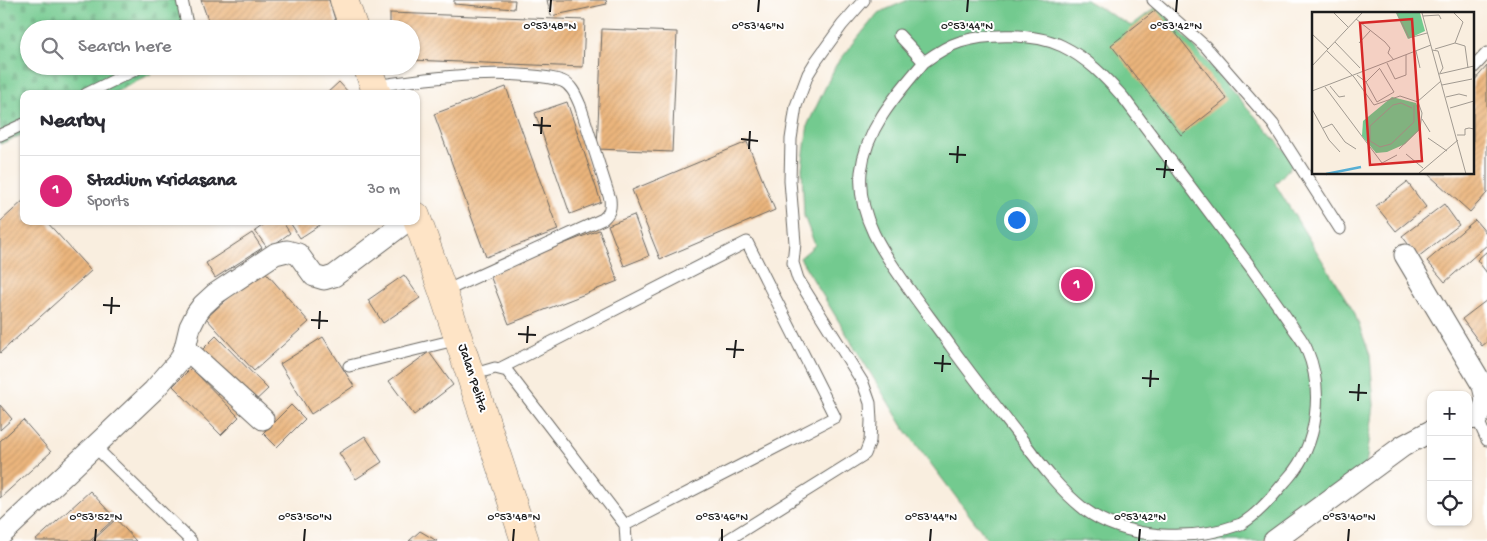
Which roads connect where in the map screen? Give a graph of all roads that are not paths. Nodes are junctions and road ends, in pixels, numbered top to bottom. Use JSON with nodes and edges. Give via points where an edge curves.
{"nodes":[{"id":1,"x":182,"y":0,"type":"edge"},
{"id":2,"x":344,"y":0,"type":"edge"},
{"id":3,"x":1153,"y":0,"type":"edge"},
{"id":4,"x":867,"y":2,"type":"edge"},
{"id":5,"x":186,"y":20,"type":"edge"},
{"id":6,"x":351,"y":20,"type":"edge"},
{"id":7,"x":899,"y":35,"type":"dead end"},
{"id":8,"x":1487,"y":54,"type":"edge"},
{"id":9,"x":924,"y":62,"type":"junction"},
{"id":10,"x":1474,"y":67,"type":"edge"},
{"id":11,"x":125,"y":75,"type":"edge"},
{"id":12,"x":373,"y":82,"type":"edge"},
{"id":13,"x":94,"y":90,"type":"edge"},
{"id":14,"x":20,"y":126,"type":"edge"},
{"id":15,"x":0,"y":135,"type":"edge"},
{"id":16,"x":402,"y":225,"type":"edge"},
{"id":17,"x":419,"y":225,"type":"edge"},
{"id":18,"x":1340,"y":229,"type":"dead end"},
{"id":19,"x":1405,"y":255,"type":"dead end"},
{"id":20,"x":443,"y":292,"type":"junction"},
{"id":21,"x":459,"y":339,"type":"junction"},
{"id":22,"x":185,"y":348,"type":"junction"},
{"id":23,"x":349,"y":366,"type":"dead end"},
{"id":24,"x":501,"y":368,"type":"junction"},
{"id":25,"x":471,"y":375,"type":"junction"},
{"id":26,"x":1472,"y":418,"type":"edge"},
{"id":27,"x":263,"y":419,"type":"dead end"},
{"id":28,"x":1427,"y":433,"type":"edge"},
{"id":29,"x":1487,"y":440,"type":"edge"},
{"id":30,"x":94,"y":446,"type":"junction"},
{"id":31,"x":625,"y":525,"type":"junction"},
{"id":32,"x":0,"y":536,"type":"edge"},
{"id":33,"x":191,"y":541,"type":"edge"},
{"id":34,"x":525,"y":541,"type":"edge"},
{"id":35,"x":626,"y":541,"type":"edge"},
{"id":36,"x":726,"y":541,"type":"edge"},
{"id":37,"x":1274,"y":541,"type":"edge"}],
"edges":[{"from":1,"to":5,"type":"lane"},
{"from":2,"to":6,"type":"street"},
{"from":3,"to":18,"type":"lane","via":[[1205,46],[1273,124]]},
{"from":4,"to":36,"type":"lane","via":[[842,24],[808,74],[792,123],[790,181],[795,243],[793,263],[798,279],[863,383],[870,403],[870,441],[865,454]]},
{"from":7,"to":9,"type":"lane"},
{"from":8,"to":10,"type":"lane"},
{"from":9,"to":9,"type":"lane","via":[[872,132],[861,174],[866,215],[886,256],[1048,473],[1084,509],[1119,528],[1170,539],[1217,534],[1244,522],[1300,465],[1310,444],[1314,422],[1314,372],[1307,348],[1282,310],[1124,97],[1102,73],[1078,55],[1060,45],[1032,37],[988,37],[960,42]]},
{"from":11,"to":13,"type":"lane"},
{"from":12,"to":20,"type":"lane","via":[[497,73],[534,76],[562,81],[573,90],[580,105],[610,199],[608,214]]},
{"from":14,"to":15,"type":"lane"},
{"from":16,"to":22,"type":"street","via":[[334,276],[324,279],[314,276],[298,254],[287,251],[275,254],[203,305],[190,327]]},
{"from":17,"to":20,"type":"street","name":"Jalan Pelita"},
{"from":19,"to":26,"type":"street","via":[[1483,386],[1486,398],[1483,410]]},
{"from":20,"to":21,"type":"street","name":"Jalan Pelita"},
{"from":21,"to":23,"type":"lane"},
{"from":21,"to":25,"type":"street","name":"Jalan Pelita"},
{"from":22,"to":27,"type":"street"},
{"from":22,"to":30,"type":"street","via":[[180,360],[154,390]]},
{"from":24,"to":25,"type":"lane"},
{"from":24,"to":31,"type":"lane","via":[[507,371]]},
{"from":24,"to":31,"type":"lane","via":[[747,242],[836,417]]},
{"from":25,"to":34,"type":"street","name":"Jalan Pelita"},
{"from":26,"to":29,"type":"lane"},
{"from":28,"to":37,"type":"street","via":[[1403,446]]},
{"from":30,"to":32,"type":"street"},
{"from":30,"to":33,"type":"lane"},
{"from":31,"to":35,"type":"lane"}]}
